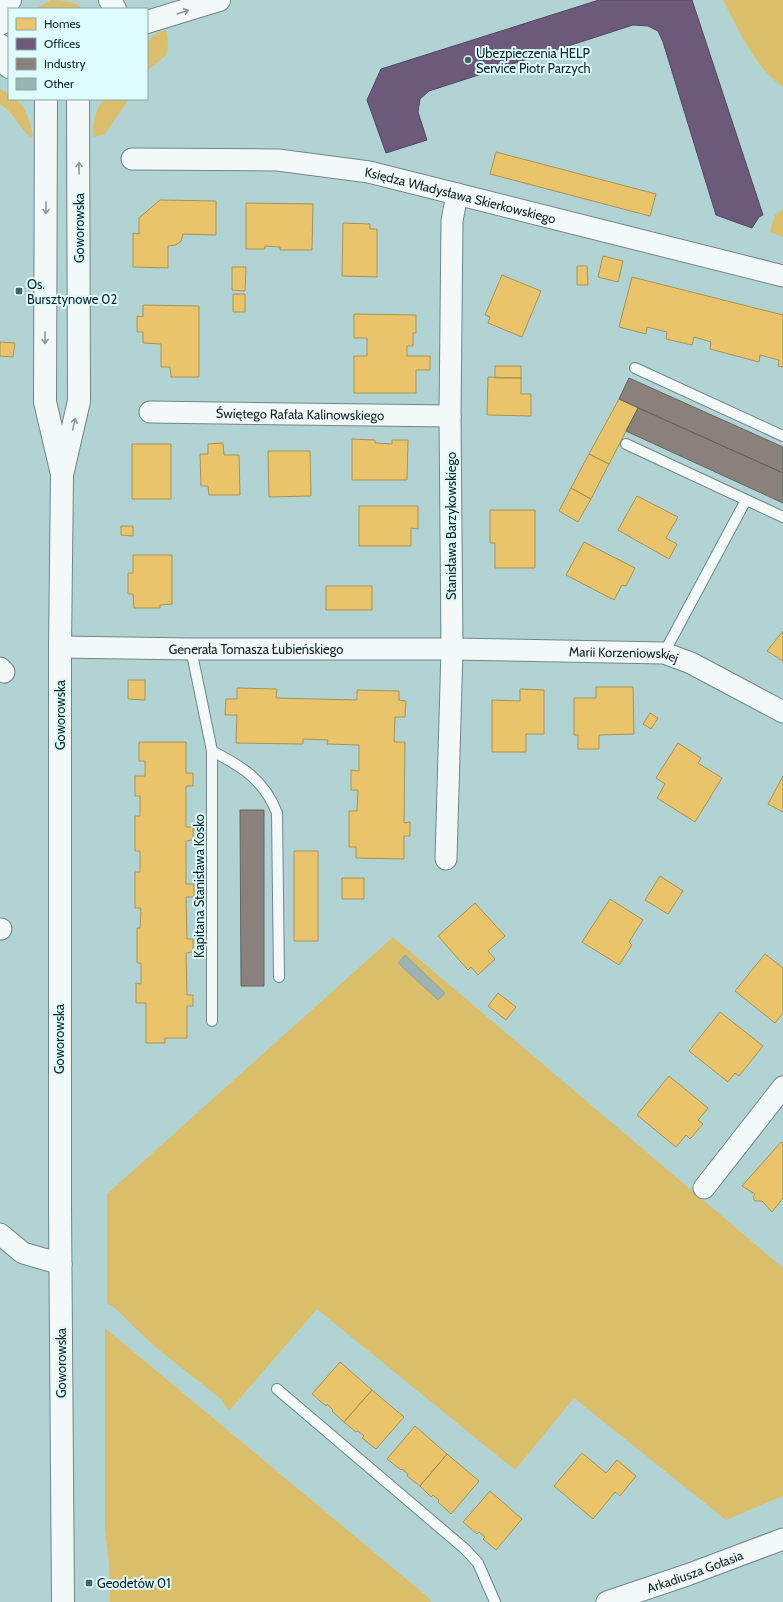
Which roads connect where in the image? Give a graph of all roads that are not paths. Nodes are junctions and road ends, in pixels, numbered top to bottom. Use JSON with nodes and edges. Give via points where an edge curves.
{"nodes":[{"id":1,"x":10,"y":0,"type":"edge"},
{"id":2,"x":219,"y":0,"type":"edge"},
{"id":3,"x":148,"y":22,"type":"edge"},
{"id":4,"x":0,"y":24,"type":"edge"},
{"id":5,"x":46,"y":100,"type":"edge"},
{"id":6,"x":78,"y":100,"type":"edge"},
{"id":7,"x":132,"y":159,"type":"dead end"},
{"id":8,"x":457,"y":194,"type":"junction"},
{"id":9,"x":783,"y":276,"type":"edge"},
{"id":10,"x":635,"y":368,"type":"dead end"},
{"id":11,"x":150,"y":412,"type":"dead end"},
{"id":12,"x":450,"y":416,"type":"junction"},
{"id":13,"x":783,"y":436,"type":"edge"},
{"id":14,"x":626,"y":444,"type":"dead end"},
{"id":15,"x":62,"y":475,"type":"junction"},
{"id":16,"x":746,"y":500,"type":"junction"},
{"id":17,"x":783,"y":517,"type":"edge"},
{"id":18,"x":60,"y":647,"type":"junction"},
{"id":19,"x":191,"y":649,"type":"junction"},
{"id":20,"x":452,"y":649,"type":"junction"},
{"id":21,"x":664,"y":653,"type":"junction"},
{"id":22,"x":783,"y":712,"type":"edge"},
{"id":23,"x":212,"y":751,"type":"junction"},
{"id":24,"x":446,"y":859,"type":"dead end"},
{"id":25,"x":279,"y":977,"type":"dead end"},
{"id":26,"x":212,"y":1021,"type":"dead end"},
{"id":27,"x":777,"y":1097,"type":"edge"},
{"id":28,"x":704,"y":1188,"type":"dead end"},
{"id":29,"x":0,"y":1234,"type":"edge"},
{"id":30,"x":61,"y":1264,"type":"junction"},
{"id":31,"x":277,"y":1389,"type":"dead end"},
{"id":32,"x":783,"y":1539,"type":"edge"},
{"id":33,"x":63,"y":1602,"type":"edge"},
{"id":34,"x":495,"y":1602,"type":"edge"},
{"id":35,"x":607,"y":1602,"type":"edge"}],
"edges":[{"from":1,"to":4,"type":"street","via":[[2,13]]},
{"from":3,"to":2,"type":"street","one_way":true},
{"from":5,"to":15,"type":"street","name":"Goworowska","one_way":true,"via":[[45,402]]},
{"from":15,"to":6,"type":"street","name":"Goworowska","one_way":true,"via":[[79,401]]},
{"from":7,"to":8,"type":"street","name":"Księdza Władysława Skierkowskiego","via":[[278,160],[369,172]]},
{"from":8,"to":9,"type":"street","name":"Księdza Władysława Skierkowskiego"},
{"from":8,"to":12,"type":"street","name":"Stanisława Barzykowskiego","via":[[452,221]]},
{"from":10,"to":13,"type":"lane"},
{"from":11,"to":12,"type":"street","name":"Świętego Rafała Kalinowskiego"},
{"from":12,"to":20,"type":"street","name":"Stanisława Barzykowskiego"},
{"from":14,"to":16,"type":"lane"},
{"from":15,"to":18,"type":"street","name":"Goworowska"},
{"from":16,"to":17,"type":"lane"},
{"from":16,"to":21,"type":"lane"},
{"from":18,"to":19,"type":"street","name":"Generała Tomasza Łubieńskiego"},
{"from":18,"to":30,"type":"street","name":"Goworowska"},
{"from":19,"to":20,"type":"street","name":"Generała Tomasza Łubieńskiego"},
{"from":19,"to":23,"type":"lane","name":"Kapitana Stanisława Kosko"},
{"from":20,"to":21,"type":"street","name":"Marii Korzeniowskiej"},
{"from":20,"to":24,"type":"street","name":"Stanisława Barzykowskiego"},
{"from":21,"to":22,"type":"street","name":"Marii Korzeniowskiej","via":[[691,663]]},
{"from":23,"to":25,"type":"lane","via":[[249,773],[269,794],[278,813]]},
{"from":23,"to":26,"type":"lane","name":"Kapitana Stanisława Kosko"},
{"from":27,"to":28,"type":"street"},
{"from":29,"to":30,"type":"street","via":[[23,1253]]},
{"from":30,"to":33,"type":"street","name":"Goworowska"},
{"from":31,"to":34,"type":"lane","via":[[465,1549],[478,1563]]},
{"from":32,"to":35,"type":"street","name":"Arkadiusza Gołasia"}]}
